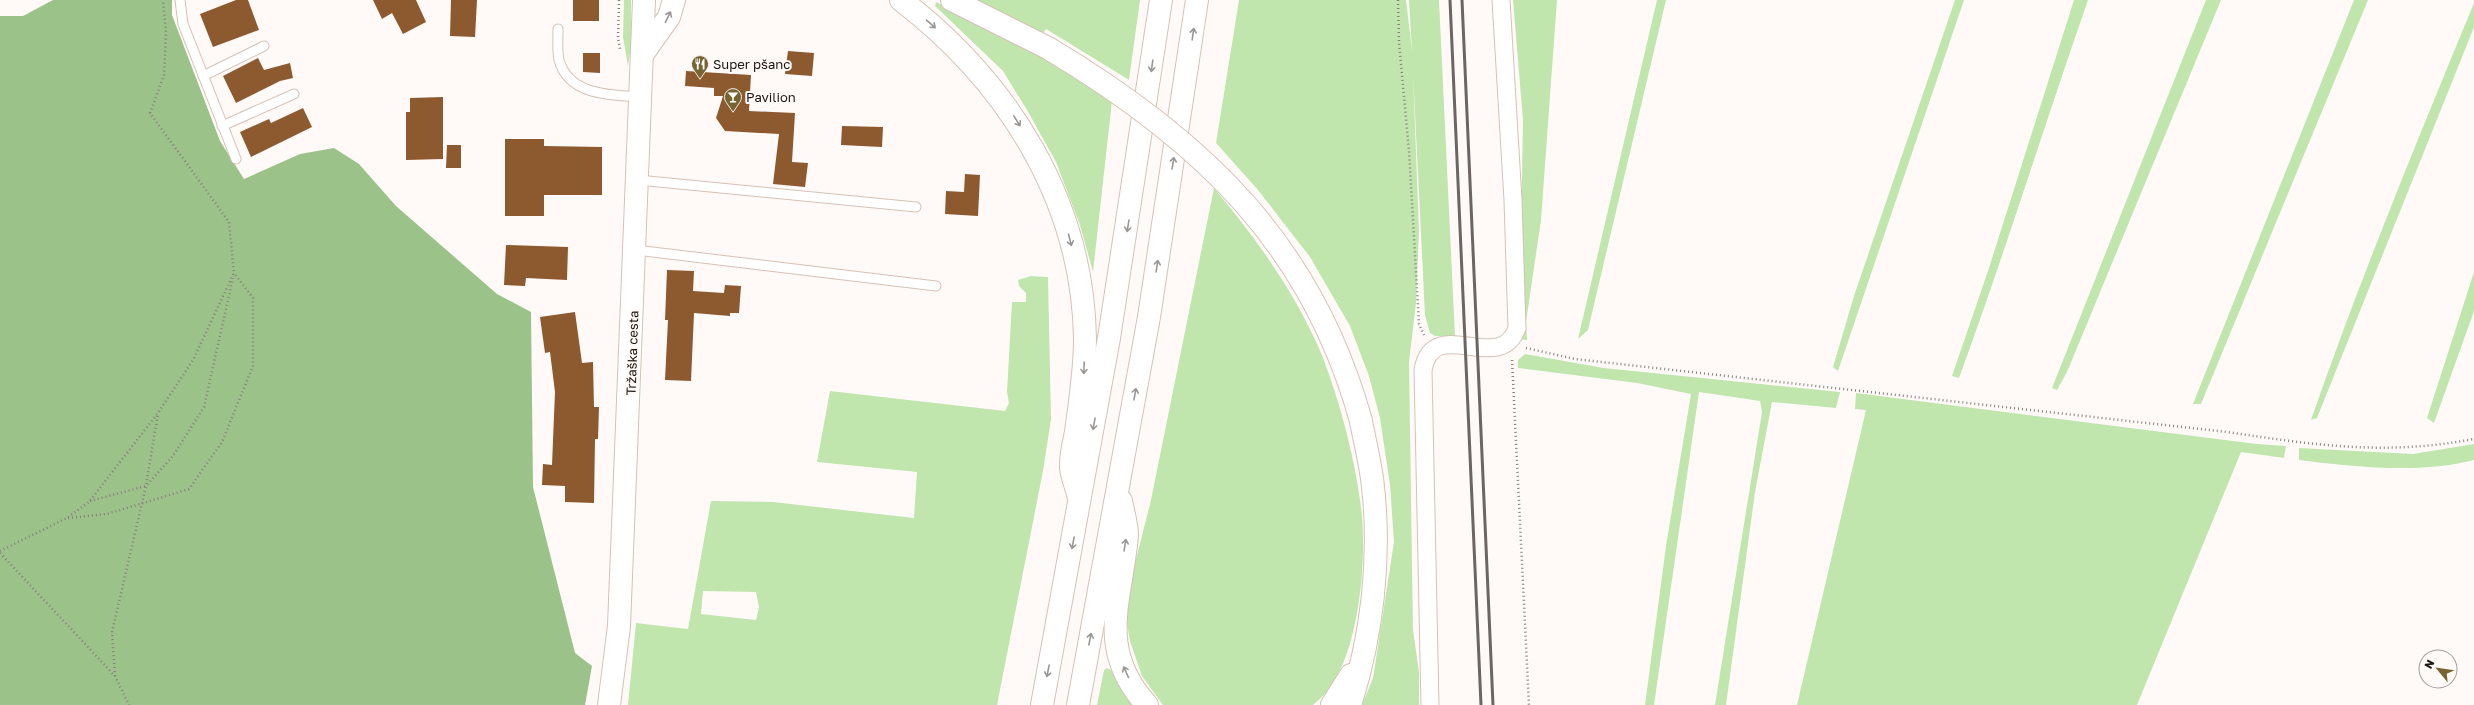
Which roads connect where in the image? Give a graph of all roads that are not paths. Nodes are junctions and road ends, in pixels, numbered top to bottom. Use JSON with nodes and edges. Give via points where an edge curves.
{"nodes":[{"id":1,"x":180,"y":0,"type":"edge"},
{"id":2,"x":644,"y":0,"type":"edge"},
{"id":3,"x":674,"y":0,"type":"edge"},
{"id":4,"x":901,"y":0,"type":"edge"},
{"id":5,"x":952,"y":0,"type":"edge"},
{"id":6,"x":1161,"y":0,"type":"edge"},
{"id":7,"x":1197,"y":0,"type":"edge"},
{"id":8,"x":1501,"y":0,"type":"edge"},
{"id":9,"x":558,"y":29,"type":"dead end"},
{"id":10,"x":264,"y":46,"type":"dead end"},
{"id":11,"x":642,"y":56,"type":"junction"},
{"id":12,"x":203,"y":76,"type":"junction"},
{"id":13,"x":294,"y":94,"type":"dead end"},
{"id":14,"x":641,"y":97,"type":"junction"},
{"id":15,"x":222,"y":126,"type":"junction"},
{"id":16,"x":236,"y":159,"type":"dead end"},
{"id":17,"x":638,"y":180,"type":"junction"},
{"id":18,"x":916,"y":206,"type":"dead end"},
{"id":19,"x":636,"y":250,"type":"junction"},
{"id":20,"x":936,"y":286,"type":"dead end"},
{"id":21,"x":1119,"y":488,"type":"junction"},
{"id":22,"x":1080,"y":505,"type":"junction"},
{"id":23,"x":1367,"y":639,"type":"junction"},
{"id":24,"x":609,"y":705,"type":"edge"},
{"id":25,"x":1042,"y":705,"type":"edge"},
{"id":26,"x":1078,"y":705,"type":"edge"},
{"id":27,"x":1147,"y":705,"type":"edge"},
{"id":28,"x":1332,"y":705,"type":"edge"},
{"id":29,"x":1350,"y":705,"type":"edge"},
{"id":30,"x":1430,"y":705,"type":"edge"}],
"edges":[{"from":1,"to":12,"type":"lane","via":[[183,24]]},
{"from":2,"to":11,"type":"main road","name":"Tržaška cesta"},
{"from":11,"to":3,"type":"main road","one_way":true,"via":[[669,17]]},
{"from":4,"to":22,"type":"main road","one_way":true,"via":[[971,62],[1015,117],[1042,167],[1068,232],[1083,303],[1084,373],[1071,468]]},
{"from":5,"to":23,"type":"main road","bridge":true,"via":[[1048,48],[1158,122],[1208,164],[1254,212],[1296,269],[1318,307],[1345,367],[1362,421],[1373,487],[1376,543],[1374,591]]},
{"from":6,"to":22,"type":"main road","one_way":true,"via":[[1131,203]]},
{"from":21,"to":7,"type":"main road","one_way":true,"via":[[1152,302]]},
{"from":8,"to":30,"type":"street","via":[[1513,200],[1517,328],[1508,344],[1492,349],[1450,344],[1430,351],[1425,358],[1423,370]]},
{"from":9,"to":14,"type":"lane","via":[[559,60],[568,78],[585,89]]},
{"from":10,"to":12,"type":"lane"},
{"from":11,"to":14,"type":"main road","name":"Tržaška cesta"},
{"from":12,"to":15,"type":"lane"},
{"from":13,"to":15,"type":"lane"},
{"from":14,"to":17,"type":"main road","name":"Tržaška cesta"},
{"from":15,"to":16,"type":"lane"},
{"from":17,"to":18,"type":"lane"},
{"from":17,"to":19,"type":"main road","name":"Tržaška cesta"},
{"from":19,"to":20,"type":"lane"},
{"from":19,"to":24,"type":"main road","name":"Tržaška cesta","via":[[619,626]]},
{"from":26,"to":21,"type":"main road","one_way":true},
{"from":27,"to":21,"type":"main road","one_way":true,"via":[[1131,684],[1115,630],[1115,608],[1127,534]]},
{"from":22,"to":25,"type":"main road","one_way":true},
{"from":23,"to":28,"type":"main road","via":[[1351,675]]},
{"from":23,"to":29,"type":"main road"}]}
